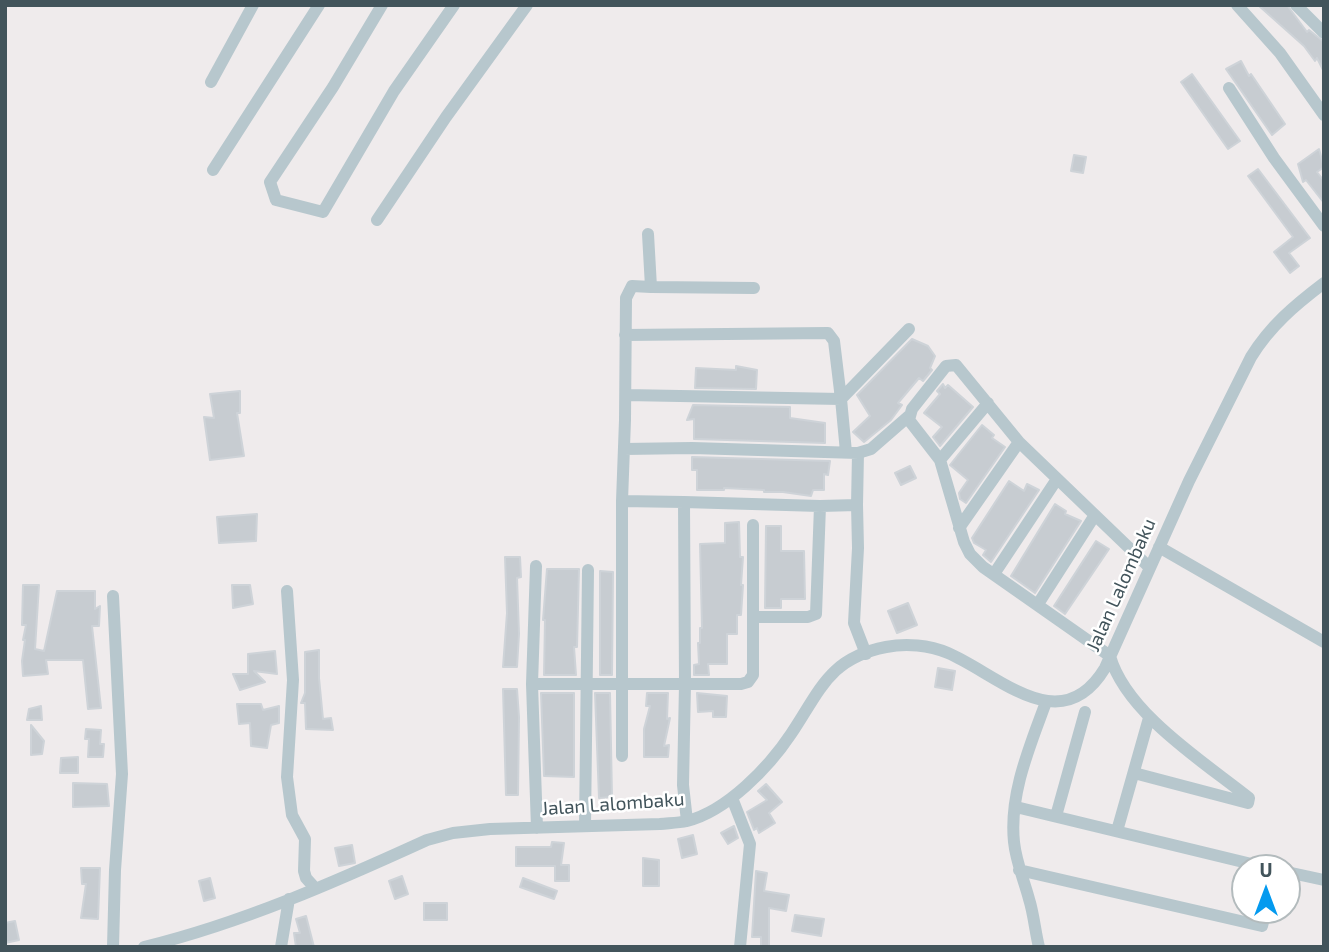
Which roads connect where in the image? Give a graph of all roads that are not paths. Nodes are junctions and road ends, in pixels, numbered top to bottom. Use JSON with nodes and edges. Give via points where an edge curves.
{"nodes":[{"id":1,"x":253,"y":5,"type":"edge"},
{"id":2,"x":319,"y":5,"type":"edge"},
{"id":3,"x":382,"y":5,"type":"edge"},
{"id":4,"x":454,"y":5,"type":"edge"},
{"id":5,"x":527,"y":5,"type":"edge"},
{"id":6,"x":1237,"y":5,"type":"edge"},
{"id":7,"x":1296,"y":5,"type":"edge"},
{"id":8,"x":1324,"y":33,"type":"edge"},
{"id":9,"x":211,"y":82,"type":"dead end"},
{"id":10,"x":1229,"y":88,"type":"dead end"},
{"id":11,"x":1324,"y":116,"type":"edge"},
{"id":12,"x":214,"y":170,"type":"dead end"},
{"id":13,"x":377,"y":220,"type":"dead end"},
{"id":14,"x":1324,"y":226,"type":"edge"},
{"id":15,"x":648,"y":234,"type":"dead end"},
{"id":16,"x":1324,"y":283,"type":"edge"},
{"id":17,"x":651,"y":287,"type":"junction"},
{"id":18,"x":754,"y":288,"type":"dead end"},
{"id":19,"x":909,"y":328,"type":"dead end"},
{"id":20,"x":625,"y":335,"type":"junction"},
{"id":21,"x":626,"y":395,"type":"junction"},
{"id":22,"x":841,"y":400,"type":"junction"},
{"id":23,"x":988,"y":403,"type":"junction"},
{"id":24,"x":910,"y":415,"type":"junction"},
{"id":25,"x":1019,"y":442,"type":"junction"},
{"id":26,"x":624,"y":449,"type":"junction"},
{"id":27,"x":852,"y":453,"type":"junction"},
{"id":28,"x":940,"y":460,"type":"junction"},
{"id":29,"x":1057,"y":479,"type":"junction"},
{"id":30,"x":622,"y":501,"type":"junction"},
{"id":31,"x":684,"y":502,"type":"junction"},
{"id":32,"x":857,"y":505,"type":"junction"},
{"id":33,"x":820,"y":506,"type":"junction"},
{"id":34,"x":1095,"y":515,"type":"junction"},
{"id":35,"x":753,"y":525,"type":"dead end"},
{"id":36,"x":959,"y":528,"type":"junction"},
{"id":37,"x":1158,"y":547,"type":"junction"},
{"id":38,"x":536,"y":565,"type":"dead end"},
{"id":39,"x":1149,"y":567,"type":"junction"},
{"id":40,"x":588,"y":570,"type":"dead end"},
{"id":41,"x":994,"y":574,"type":"junction"},
{"id":42,"x":287,"y":591,"type":"dead end"},
{"id":43,"x":113,"y":596,"type":"dead end"},
{"id":44,"x":1038,"y":604,"type":"junction"},
{"id":45,"x":753,"y":617,"type":"junction"},
{"id":46,"x":1324,"y":642,"type":"edge"},
{"id":47,"x":866,"y":654,"type":"junction"},
{"id":48,"x":1110,"y":656,"type":"junction"},
{"id":49,"x":587,"y":683,"type":"junction"},
{"id":50,"x":532,"y":684,"type":"junction"},
{"id":51,"x":621,"y":684,"type":"junction"},
{"id":52,"x":685,"y":684,"type":"junction"},
{"id":53,"x":1046,"y":702,"type":"junction"},
{"id":54,"x":1085,"y":712,"type":"dead end"},
{"id":55,"x":1149,"y":718,"type":"junction"},
{"id":56,"x":622,"y":756,"type":"dead end"},
{"id":57,"x":1134,"y":773,"type":"junction"},
{"id":58,"x":732,"y":799,"type":"junction"},
{"id":59,"x":1016,"y":807,"type":"junction"},
{"id":60,"x":1056,"y":816,"type":"junction"},
{"id":61,"x":687,"y":821,"type":"junction"},
{"id":62,"x":585,"y":826,"type":"junction"},
{"id":63,"x":537,"y":828,"type":"junction"},
{"id":64,"x":1117,"y":831,"type":"junction"},
{"id":65,"x":1231,"y":859,"type":"edge"},
{"id":66,"x":1019,"y":870,"type":"junction"},
{"id":67,"x":1301,"y":875,"type":"edge"},
{"id":68,"x":1324,"y":880,"type":"edge"},
{"id":69,"x":315,"y":888,"type":"junction"},
{"id":70,"x":289,"y":899,"type":"junction"},
{"id":71,"x":1231,"y":919,"type":"edge"},
{"id":72,"x":113,"y":947,"type":"edge"},
{"id":73,"x":144,"y":947,"type":"edge"},
{"id":74,"x":281,"y":947,"type":"edge"},
{"id":75,"x":740,"y":947,"type":"edge"},
{"id":76,"x":1039,"y":947,"type":"edge"}],
"edges":[{"from":1,"to":9,"type":"street"},
{"from":2,"to":12,"type":"street"},
{"from":3,"to":4,"type":"street","via":[[270,182],[276,200],[323,212],[394,91]]},
{"from":5,"to":13,"type":"street"},
{"from":6,"to":11,"type":"street","via":[[1280,53]]},
{"from":7,"to":8,"type":"street"},
{"from":10,"to":14,"type":"street"},
{"from":15,"to":17,"type":"street"},
{"from":16,"to":37,"type":"street","name":"Jalan Lalombaku","via":[[1261,341]]},
{"from":17,"to":18,"type":"street"},
{"from":17,"to":20,"type":"street","via":[[632,286],[626,293]]},
{"from":19,"to":22,"type":"street"},
{"from":20,"to":21,"type":"street"},
{"from":20,"to":22,"type":"street","via":[[828,332],[834,341]]},
{"from":21,"to":22,"type":"street"},
{"from":21,"to":26,"type":"street"},
{"from":22,"to":27,"type":"street"},
{"from":23,"to":24,"type":"street","via":[[956,365],[950,364]]},
{"from":23,"to":25,"type":"street"},
{"from":23,"to":28,"type":"street"},
{"from":24,"to":27,"type":"street","via":[[871,449]]},
{"from":24,"to":28,"type":"street","via":[[915,429]]},
{"from":25,"to":29,"type":"street"},
{"from":25,"to":36,"type":"street"},
{"from":26,"to":27,"type":"street"},
{"from":26,"to":30,"type":"street"},
{"from":27,"to":32,"type":"street"},
{"from":28,"to":36,"type":"street"},
{"from":29,"to":34,"type":"street"},
{"from":29,"to":41,"type":"street"},
{"from":30,"to":31,"type":"street"},
{"from":30,"to":51,"type":"street"},
{"from":31,"to":33,"type":"street"},
{"from":31,"to":52,"type":"street"},
{"from":32,"to":33,"type":"street"},
{"from":32,"to":47,"type":"street","via":[[854,623]]},
{"from":33,"to":45,"type":"street","via":[[816,614]]},
{"from":34,"to":39,"type":"street"},
{"from":34,"to":44,"type":"street"},
{"from":35,"to":45,"type":"street"},
{"from":36,"to":41,"type":"street","via":[[970,554]]},
{"from":37,"to":39,"type":"street","name":"Jalan Lalombaku"},
{"from":37,"to":46,"type":"street"},
{"from":38,"to":50,"type":"street"},
{"from":39,"to":48,"type":"street","name":"Jalan Lalombaku"},
{"from":40,"to":49,"type":"street"},
{"from":41,"to":44,"type":"street"},
{"from":42,"to":69,"type":"street","via":[[293,680],[287,777],[292,815],[305,839],[306,878]]},
{"from":43,"to":72,"type":"street","via":[[122,774]]},
{"from":44,"to":48,"type":"street"},
{"from":45,"to":52,"type":"street","via":[[750,681]]},
{"from":47,"to":53,"type":"street","name":"Jalan Lalombaku","via":[[895,646],[930,647]]},
{"from":47,"to":58,"type":"street","name":"Jalan Lalombaku","via":[[833,671],[790,736]]},
{"from":48,"to":53,"type":"street","name":"Jalan Lalombaku","via":[[1100,677],[1084,691]]},
{"from":48,"to":55,"type":"street","via":[[1115,674]]},
{"from":49,"to":50,"type":"street"},
{"from":49,"to":51,"type":"street"},
{"from":49,"to":62,"type":"street"},
{"from":50,"to":63,"type":"street"},
{"from":51,"to":52,"type":"street"},
{"from":51,"to":56,"type":"street"},
{"from":52,"to":61,"type":"street"},
{"from":53,"to":59,"type":"street","via":[[1022,767]]},
{"from":54,"to":60,"type":"street"},
{"from":55,"to":57,"type":"street"},
{"from":55,"to":57,"type":"street","via":[[1249,799],[1248,803]]},
{"from":57,"to":64,"type":"street"},
{"from":58,"to":61,"type":"street","name":"Jalan Lalombaku"},
{"from":58,"to":75,"type":"street","via":[[750,844]]},
{"from":59,"to":60,"type":"street"},
{"from":59,"to":66,"type":"street","via":[[1014,842]]},
{"from":60,"to":64,"type":"street"},
{"from":61,"to":62,"type":"street","name":"Jalan Lalombaku"},
{"from":62,"to":63,"type":"street","name":"Jalan Lalombaku"},
{"from":63,"to":69,"type":"street","name":"Jalan Lalombaku","via":[[453,833],[427,840]]},
{"from":64,"to":65,"type":"street"},
{"from":66,"to":71,"type":"street"},
{"from":66,"to":76,"type":"street"},
{"from":67,"to":68,"type":"street"},
{"from":69,"to":70,"type":"street","name":"Jalan Lalombaku"},
{"from":70,"to":73,"type":"street","name":"Jalan Lalombaku","via":[[212,929]]},
{"from":70,"to":74,"type":"street"}]}
